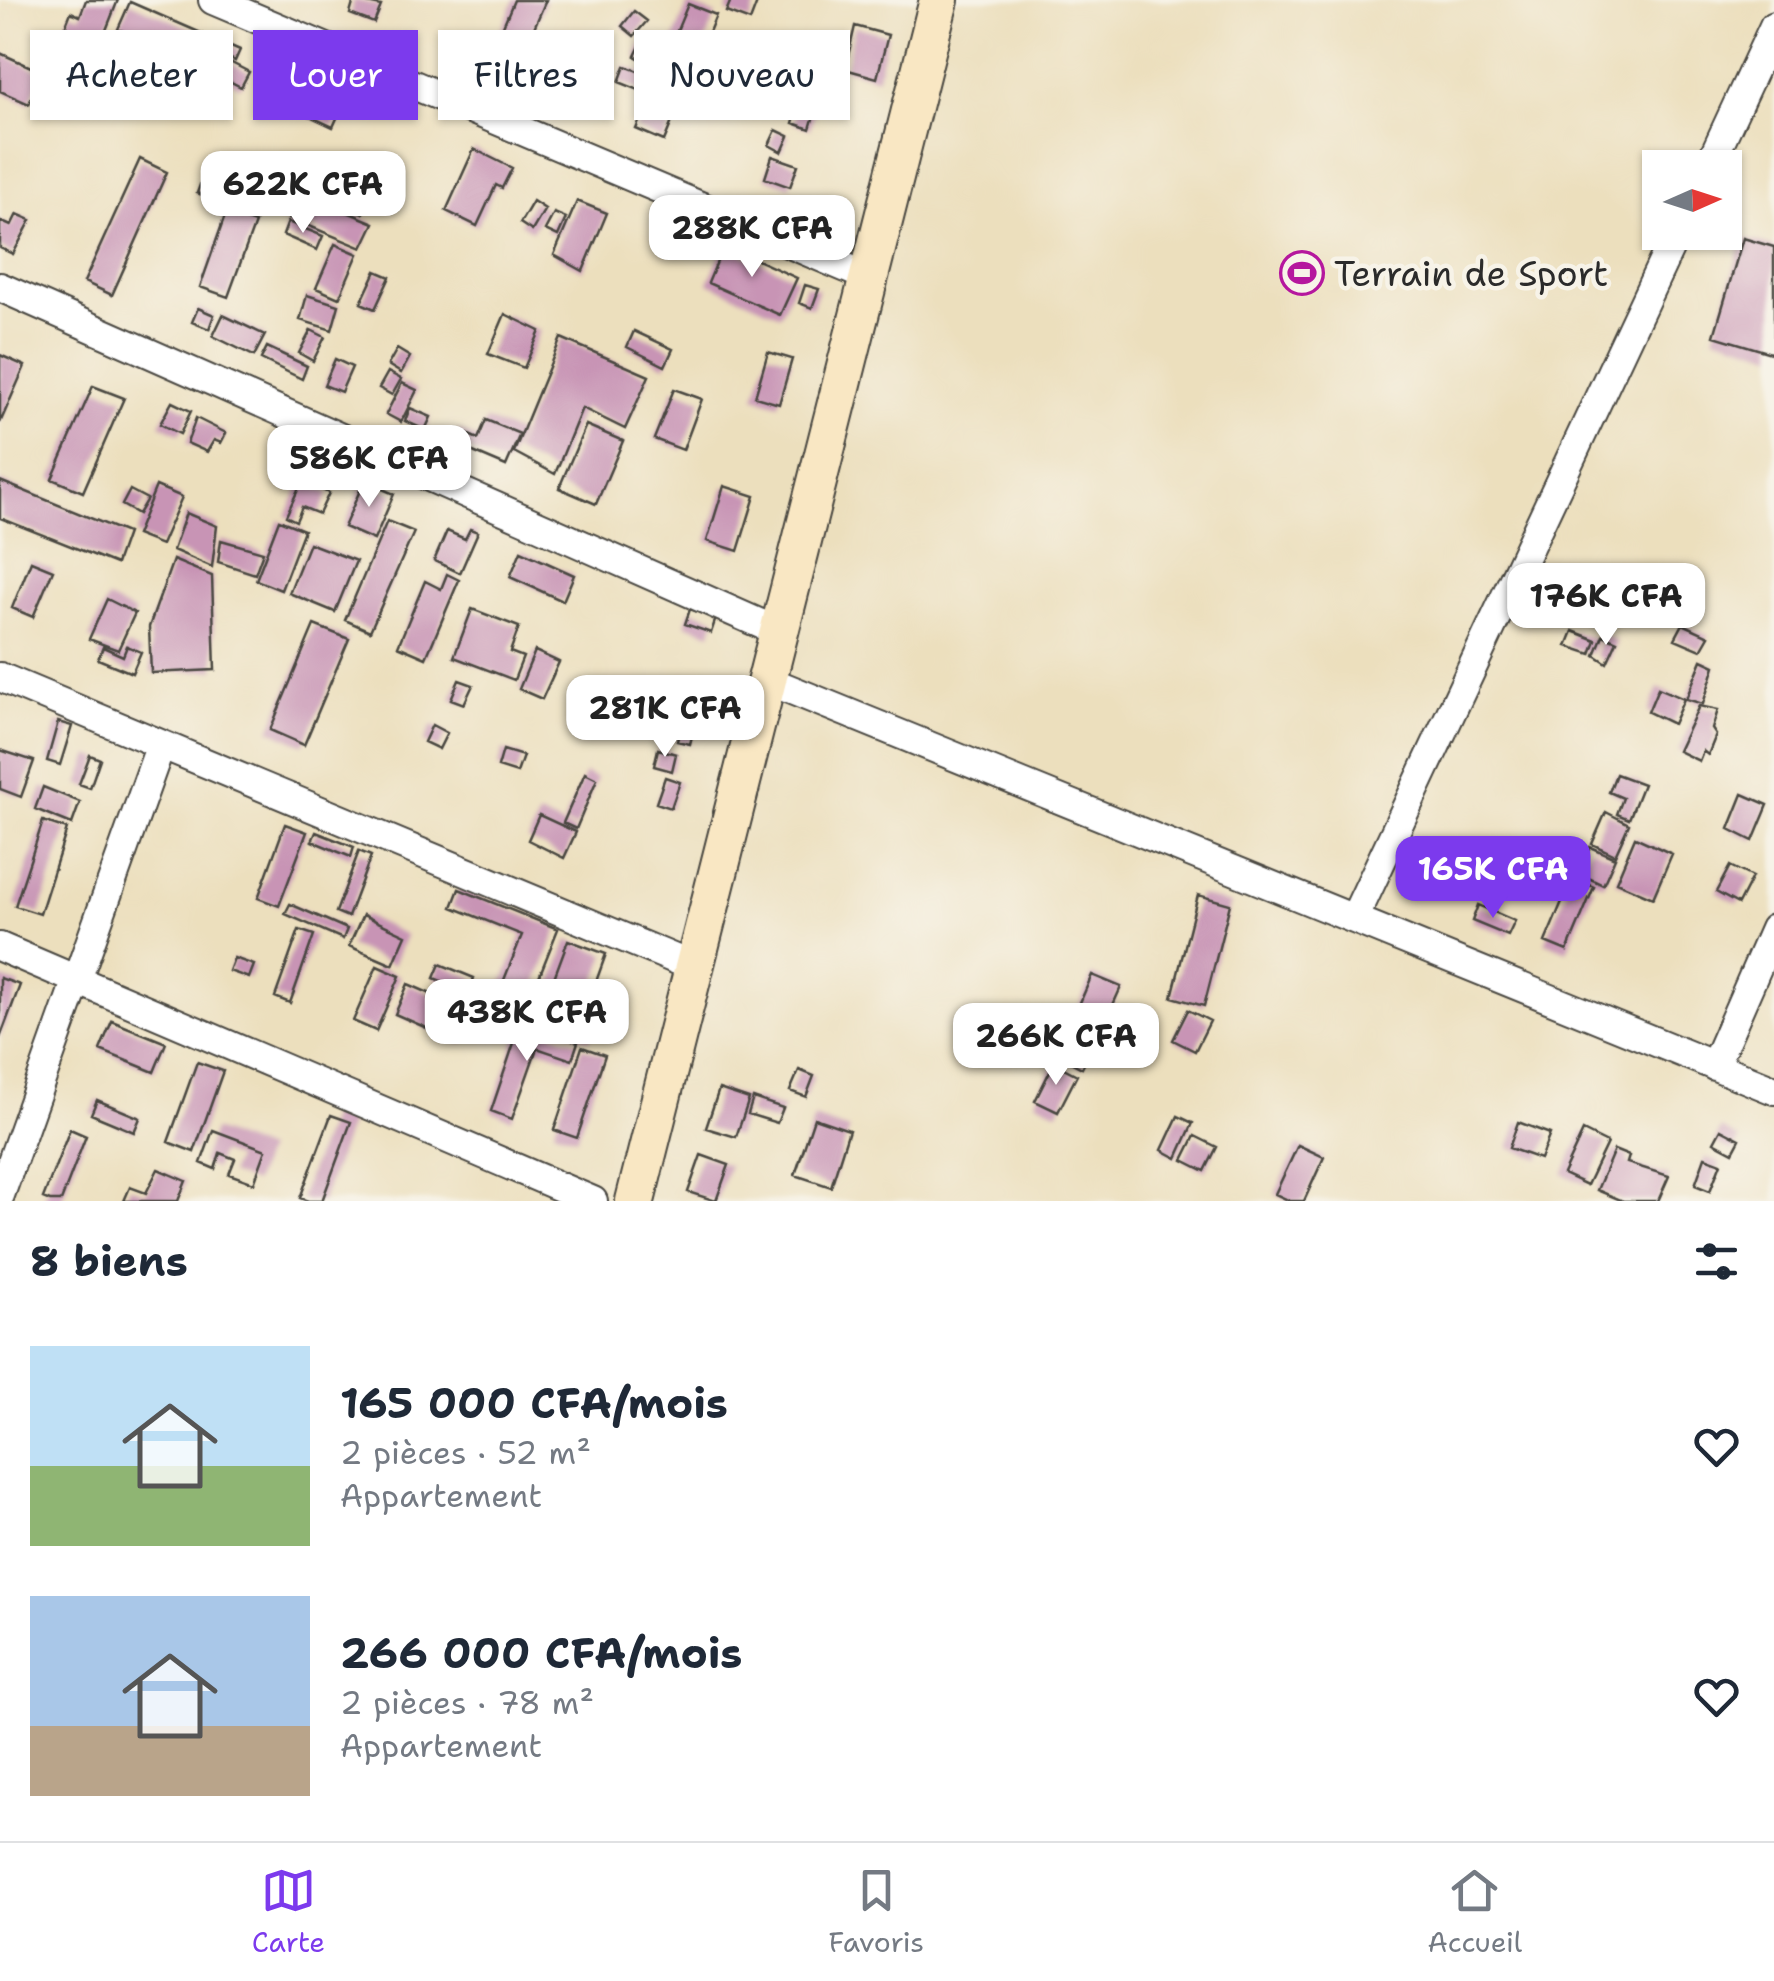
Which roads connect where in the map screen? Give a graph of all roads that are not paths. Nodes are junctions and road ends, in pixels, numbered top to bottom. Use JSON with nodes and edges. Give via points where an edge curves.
{"nodes":[{"id":1,"x":213,"y":0,"type":"edge"},
{"id":2,"x":939,"y":0,"type":"edge"},
{"id":3,"x":1774,"y":26,"type":"edge"},
{"id":4,"x":1716,"y":150,"type":"edge"},
{"id":5,"x":1669,"y":250,"type":"edge"},
{"id":6,"x":868,"y":277,"type":"junction"},
{"id":7,"x":0,"y":287,"type":"edge"},
{"id":8,"x":779,"y":632,"type":"junction"},
{"id":9,"x":0,"y":677,"type":"edge"},
{"id":10,"x":767,"y":680,"type":"junction"},
{"id":11,"x":160,"y":747,"type":"junction"},
{"id":12,"x":1354,"y":919,"type":"junction"},
{"id":13,"x":1774,"y":930,"type":"edge"},
{"id":14,"x":0,"y":947,"type":"edge"},
{"id":15,"x":694,"y":967,"type":"junction"},
{"id":16,"x":77,"y":980,"type":"junction"},
{"id":17,"x":1714,"y":1066,"type":"junction"},
{"id":18,"x":1774,"y":1090,"type":"edge"},
{"id":19,"x":0,"y":1195,"type":"edge"},
{"id":20,"x":594,"y":1201,"type":"edge"},
{"id":21,"x":635,"y":1201,"type":"edge"}],
"edges":[{"from":1,"to":6,"type":"street"},
{"from":2,"to":6,"type":"main road"},
{"from":3,"to":4,"type":"street"},
{"from":5,"to":12,"type":"street"},
{"from":6,"to":8,"type":"main road"},
{"from":7,"to":8,"type":"street"},
{"from":8,"to":10,"type":"main road"},
{"from":9,"to":11,"type":"street"},
{"from":10,"to":12,"type":"street"},
{"from":10,"to":15,"type":"main road"},
{"from":11,"to":15,"type":"street"},
{"from":11,"to":16,"type":"street"},
{"from":12,"to":17,"type":"street"},
{"from":13,"to":17,"type":"street"},
{"from":14,"to":16,"type":"street"},
{"from":15,"to":21,"type":"main road"},
{"from":16,"to":19,"type":"street"},
{"from":16,"to":20,"type":"street"},
{"from":17,"to":18,"type":"street"}]}
